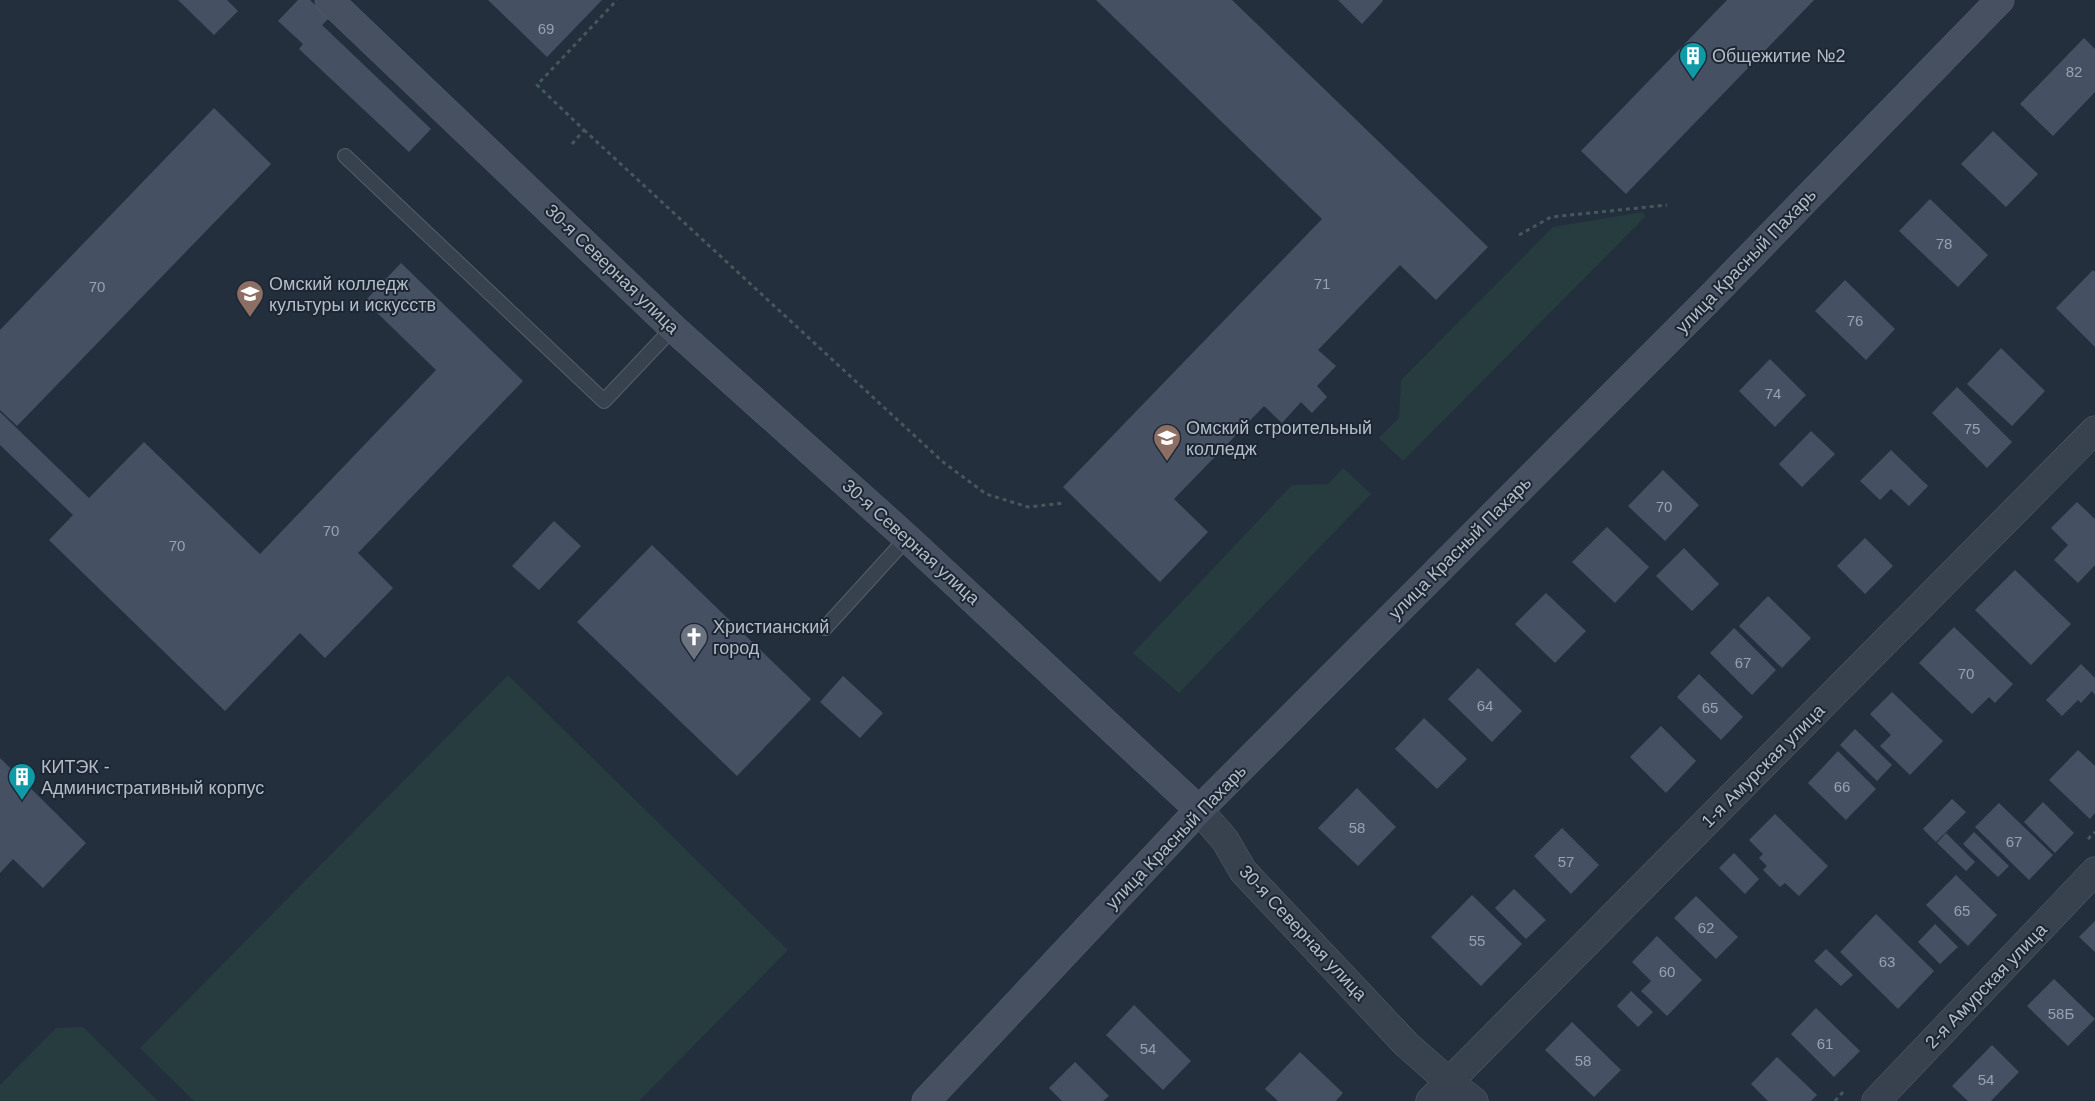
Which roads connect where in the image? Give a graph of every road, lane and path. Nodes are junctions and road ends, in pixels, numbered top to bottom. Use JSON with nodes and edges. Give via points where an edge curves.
{"nodes":[{"id":1,"x":329,"y":0,"type":"edge"},
{"id":2,"x":618,"y":0,"type":"edge"},
{"id":3,"x":2000,"y":0,"type":"edge"},
{"id":4,"x":584,"y":130,"type":"junction"},
{"id":5,"x":572,"y":144,"type":"dead end"},
{"id":6,"x":345,"y":156,"type":"dead end"},
{"id":7,"x":1667,"y":204,"type":"dead end"},
{"id":8,"x":1519,"y":235,"type":"dead end"},
{"id":9,"x":673,"y":328,"type":"junction"},
{"id":10,"x":2095,"y":430,"type":"edge"},
{"id":11,"x":1064,"y":503,"type":"dead end"},
{"id":12,"x":907,"y":538,"type":"junction"},
{"id":13,"x":825,"y":628,"type":"dead end"},
{"id":14,"x":1199,"y":810,"type":"junction"},
{"id":15,"x":2095,"y":871,"type":"edge"},
{"id":16,"x":1449,"y":1082,"type":"junction"},
{"id":17,"x":926,"y":1101,"type":"edge"},
{"id":18,"x":1430,"y":1101,"type":"edge"},
{"id":19,"x":1474,"y":1101,"type":"edge"},
{"id":20,"x":1876,"y":1101,"type":"edge"}],
"edges":[{"from":1,"to":9,"type":"street","name":"30-я Северная улица"},
{"from":2,"to":4,"type":"path","via":[[537,85]]},
{"from":3,"to":14,"type":"street","name":"улица Красный Пахарь","via":[[1707,301]]},
{"from":4,"to":5,"type":"path"},
{"from":4,"to":11,"type":"path","via":[[943,462],[986,494],[1028,507]]},
{"from":6,"to":9,"type":"lane","via":[[604,401]]},
{"from":7,"to":8,"type":"path","via":[[1551,217]]},
{"from":9,"to":12,"type":"street","name":"30-я Северная улица"},
{"from":10,"to":16,"type":"street","name":"1-я Амурская улица"},
{"from":12,"to":13,"type":"lane"},
{"from":12,"to":14,"type":"street","name":"30-я Северная улица"},
{"from":14,"to":16,"type":"street","name":"30-я Северная улица","via":[[1225,840],[1243,871],[1406,1044]]},
{"from":14,"to":17,"type":"street","name":"улица Красный Пахарь"},
{"from":15,"to":20,"type":"street","name":"2-я Амурская улица"},
{"from":16,"to":18,"type":"street","name":"1-я Амурская улица"},
{"from":16,"to":19,"type":"street","name":"30-я Северная улица"}]}
